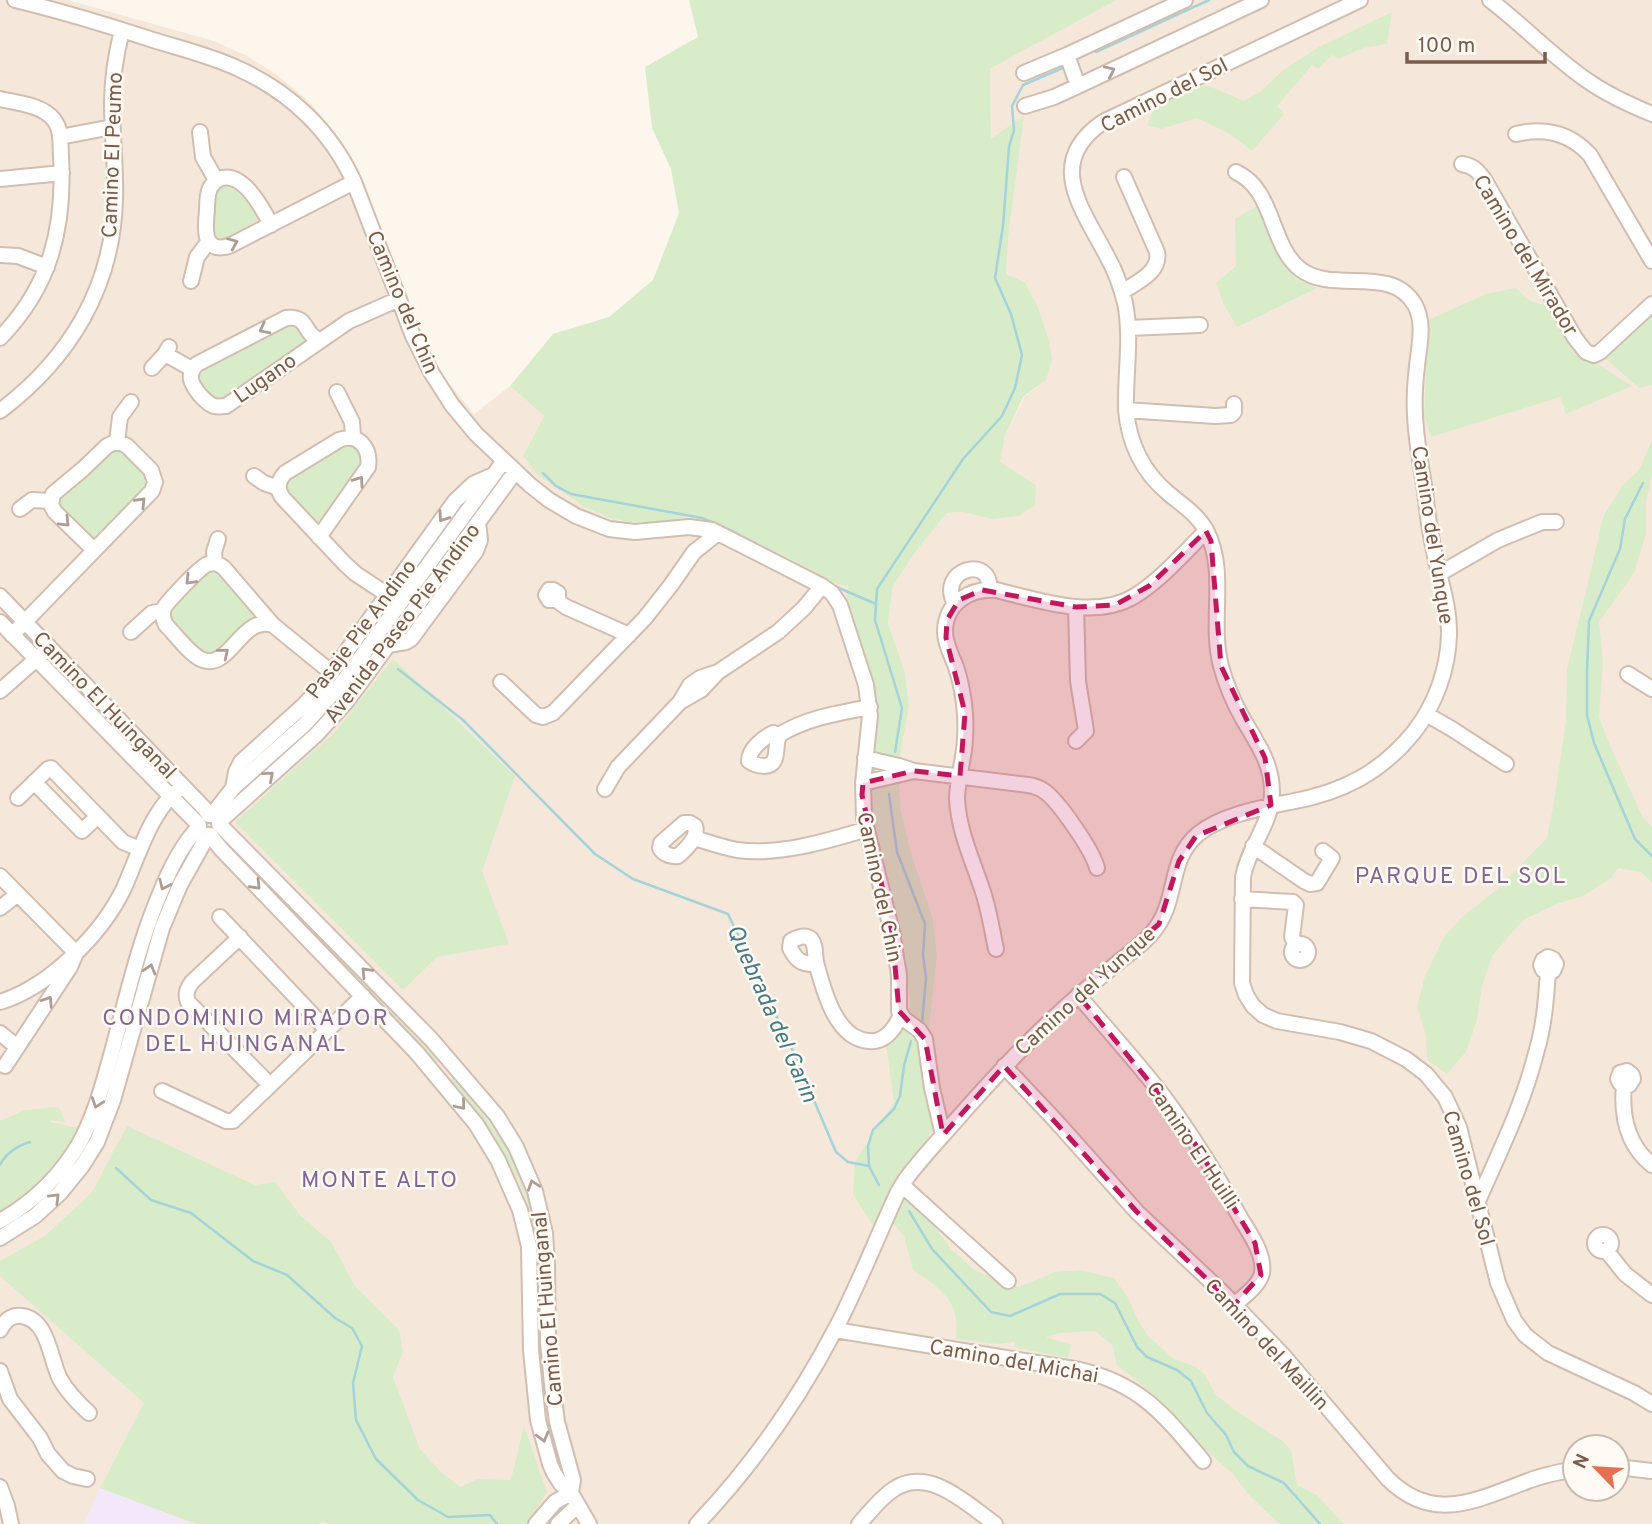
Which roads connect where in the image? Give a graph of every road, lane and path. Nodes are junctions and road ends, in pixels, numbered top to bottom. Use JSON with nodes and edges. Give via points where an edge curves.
{"nodes":[{"id":1,"x":15,"y":0,"type":"edge"},
{"id":2,"x":1185,"y":0,"type":"edge"},
{"id":3,"x":1261,"y":0,"type":"edge"},
{"id":4,"x":1360,"y":0,"type":"edge"},
{"id":5,"x":1490,"y":0,"type":"edge"},
{"id":6,"x":1505,"y":0,"type":"edge"},
{"id":7,"x":1518,"y":21,"type":"junction"},
{"id":8,"x":121,"y":30,"type":"junction"},
{"id":9,"x":1067,"y":55,"type":"junction"},
{"id":10,"x":1024,"y":72,"type":"dead end"},
{"id":11,"x":1078,"y":86,"type":"junction"},
{"id":12,"x":0,"y":99,"type":"edge"},
{"id":13,"x":1024,"y":106,"type":"dead end"},
{"id":14,"x":1652,"y":114,"type":"edge"},
{"id":15,"x":112,"y":127,"type":"junction"},
{"id":16,"x":200,"y":132,"type":"dead end"},
{"id":17,"x":1517,"y":134,"type":"dead end"},
{"id":18,"x":60,"y":137,"type":"junction"},
{"id":19,"x":1462,"y":164,"type":"dead end"},
{"id":20,"x":1236,"y":172,"type":"dead end"},
{"id":21,"x":62,"y":173,"type":"junction"},
{"id":22,"x":1124,"y":177,"type":"dead end"},
{"id":23,"x":0,"y":179,"type":"edge"},
{"id":24,"x":216,"y":180,"type":"junction"},
{"id":25,"x":354,"y":182,"type":"junction"},
{"id":26,"x":271,"y":225,"type":"junction"},
{"id":27,"x":209,"y":242,"type":"junction"},
{"id":28,"x":0,"y":255,"type":"edge"},
{"id":29,"x":1652,"y":261,"type":"edge"},
{"id":30,"x":47,"y":267,"type":"junction"},
{"id":31,"x":191,"y":281,"type":"dead end"},
{"id":32,"x":1122,"y":292,"type":"junction"},
{"id":33,"x":399,"y":299,"type":"junction"},
{"id":34,"x":1652,"y":304,"type":"edge"},
{"id":35,"x":1200,"y":325,"type":"dead end"},
{"id":36,"x":1128,"y":328,"type":"junction"},
{"id":37,"x":0,"y":338,"type":"edge"},
{"id":38,"x":319,"y":341,"type":"junction"},
{"id":39,"x":152,"y":368,"type":"dead end"},
{"id":40,"x":192,"y":369,"type":"junction"},
{"id":41,"x":337,"y":392,"type":"dead end"},
{"id":42,"x":131,"y":402,"type":"dead end"},
{"id":43,"x":1234,"y":404,"type":"dead end"},
{"id":44,"x":1126,"y":410,"type":"junction"},
{"id":45,"x":0,"y":411,"type":"edge"},
{"id":46,"x":353,"y":437,"type":"junction"},
{"id":47,"x":117,"y":442,"type":"junction"},
{"id":48,"x":503,"y":462,"type":"junction"},
{"id":49,"x":515,"y":472,"type":"junction"},
{"id":50,"x":494,"y":474,"type":"junction"},
{"id":51,"x":254,"y":476,"type":"dead end"},
{"id":52,"x":278,"y":488,"type":"junction"},
{"id":53,"x":50,"y":501,"type":"junction"},
{"id":54,"x":20,"y":509,"type":"dead end"},
{"id":55,"x":478,"y":522,"type":"joint"},
{"id":56,"x":1556,"y":522,"type":"dead end"},
{"id":57,"x":699,"y":527,"type":"junction"},
{"id":58,"x":1206,"y":531,"type":"junction"},
{"id":59,"x":718,"y":533,"type":"junction"},
{"id":60,"x":319,"y":537,"type":"junction"},
{"id":61,"x":218,"y":539,"type":"dead end"},
{"id":62,"x":94,"y":551,"type":"junction"},
{"id":63,"x":694,"y":552,"type":"junction"},
{"id":64,"x":215,"y":563,"type":"junction"},
{"id":65,"x":1439,"y":574,"type":"junction"},
{"id":66,"x":822,"y":586,"type":"junction"},
{"id":67,"x":989,"y":590,"type":"junction"},
{"id":68,"x":388,"y":595,"type":"junction"},
{"id":69,"x":0,"y":596,"type":"edge"},
{"id":70,"x":556,"y":600,"type":"dead end"},
{"id":71,"x":954,"y":604,"type":"junction"},
{"id":72,"x":256,"y":605,"type":"junction"},
{"id":73,"x":1076,"y":607,"type":"junction"},
{"id":74,"x":163,"y":611,"type":"junction"},
{"id":75,"x":0,"y":622,"type":"edge"},
{"id":76,"x":26,"y":622,"type":"junction"},
{"id":77,"x":274,"y":625,"type":"junction"},
{"id":78,"x":254,"y":626,"type":"junction"},
{"id":79,"x":131,"y":632,"type":"dead end"},
{"id":80,"x":12,"y":635,"type":"junction"},
{"id":81,"x":629,"y":635,"type":"junction"},
{"id":82,"x":388,"y":645,"type":"joint"},
{"id":83,"x":50,"y":647,"type":"junction"},
{"id":84,"x":36,"y":659,"type":"junction"},
{"id":85,"x":332,"y":673,"type":"junction"},
{"id":86,"x":1628,"y":674,"type":"dead end"},
{"id":87,"x":500,"y":682,"type":"dead end"},
{"id":88,"x":1652,"y":689,"type":"edge"},
{"id":89,"x":0,"y":691,"type":"edge"},
{"id":90,"x":870,"y":707,"type":"junction"},
{"id":91,"x":1426,"y":714,"type":"junction"},
{"id":92,"x":779,"y":735,"type":"dead end"},
{"id":93,"x":1076,"y":741,"type":"dead end"},
{"id":94,"x":865,"y":758,"type":"junction"},
{"id":95,"x":1506,"y":764,"type":"dead end"},
{"id":96,"x":914,"y":771,"type":"junction"},
{"id":97,"x":959,"y":776,"type":"junction"},
{"id":98,"x":34,"y":782,"type":"junction"},
{"id":99,"x":863,"y":783,"type":"junction"},
{"id":100,"x":183,"y":787,"type":"junction"},
{"id":101,"x":233,"y":788,"type":"junction"},
{"id":102,"x":605,"y":789,"type":"dead end"},
{"id":103,"x":171,"y":797,"type":"junction"},
{"id":104,"x":18,"y":798,"type":"dead end"},
{"id":105,"x":1271,"y":805,"type":"junction"},
{"id":106,"x":1245,"y":813,"type":"junction"},
{"id":107,"x":97,"y":816,"type":"junction"},
{"id":108,"x":209,"y":825,"type":"junction"},
{"id":109,"x":867,"y":829,"type":"junction"},
{"id":110,"x":1262,"y":830,"type":"junction"},
{"id":111,"x":694,"y":838,"type":"dead end"},
{"id":112,"x":1253,"y":846,"type":"junction"},
{"id":113,"x":140,"y":849,"type":"junction"},
{"id":114,"x":1322,"y":852,"type":"dead end"},
{"id":115,"x":1097,"y":868,"type":"dead end"},
{"id":116,"x":0,"y":876,"type":"edge"},
{"id":117,"x":18,"y":894,"type":"junction"},
{"id":118,"x":1242,"y":900,"type":"junction"},
{"id":119,"x":0,"y":908,"type":"edge"},
{"id":120,"x":220,"y":917,"type":"dead end"},
{"id":121,"x":240,"y":937,"type":"junction"},
{"id":122,"x":1296,"y":945,"type":"dead end"},
{"id":123,"x":996,"y":949,"type":"dead end"},
{"id":124,"x":76,"y":953,"type":"junction"},
{"id":125,"x":816,"y":964,"type":"dead end"},
{"id":126,"x":1548,"y":972,"type":"dead end"},
{"id":127,"x":1078,"y":995,"type":"junction"},
{"id":128,"x":363,"y":996,"type":"junction"},
{"id":129,"x":0,"y":1002,"type":"edge"},
{"id":130,"x":901,"y":1015,"type":"junction"},
{"id":131,"x":327,"y":1030,"type":"junction"},
{"id":132,"x":0,"y":1033,"type":"edge"},
{"id":133,"x":17,"y":1048,"type":"junction"},
{"id":134,"x":452,"y":1062,"type":"junction"},
{"id":135,"x":5,"y":1066,"type":"dead end"},
{"id":136,"x":1004,"y":1066,"type":"junction"},
{"id":137,"x":437,"y":1077,"type":"junction"},
{"id":138,"x":270,"y":1085,"type":"junction"},
{"id":139,"x":1624,"y":1086,"type":"dead end"},
{"id":140,"x":162,"y":1091,"type":"dead end"},
{"id":141,"x":943,"y":1135,"type":"junction"},
{"id":142,"x":1652,"y":1165,"type":"edge"},
{"id":143,"x":902,"y":1185,"type":"junction"},
{"id":144,"x":1478,"y":1201,"type":"junction"},
{"id":145,"x":0,"y":1221,"type":"edge"},
{"id":146,"x":0,"y":1238,"type":"edge"},
{"id":147,"x":1606,"y":1250,"type":"dead end"},
{"id":148,"x":547,"y":1280,"type":"junction"},
{"id":149,"x":1008,"y":1281,"type":"dead end"},
{"id":150,"x":530,"y":1283,"type":"junction"},
{"id":151,"x":1652,"y":1295,"type":"edge"},
{"id":152,"x":1234,"y":1305,"type":"junction"},
{"id":153,"x":0,"y":1330,"type":"edge"},
{"id":154,"x":835,"y":1331,"type":"junction"},
{"id":155,"x":0,"y":1371,"type":"edge"},
{"id":156,"x":3,"y":1393,"type":"edge"},
{"id":157,"x":1652,"y":1404,"type":"edge"},
{"id":158,"x":89,"y":1413,"type":"dead end"},
{"id":159,"x":1203,"y":1461,"type":"dead end"},
{"id":160,"x":1631,"y":1469,"type":"edge"},
{"id":161,"x":1652,"y":1471,"type":"edge"},
{"id":162,"x":1561,"y":1472,"type":"edge"},
{"id":163,"x":87,"y":1479,"type":"dead end"},
{"id":164,"x":0,"y":1487,"type":"edge"},
{"id":165,"x":574,"y":1500,"type":"junction"},
{"id":166,"x":11,"y":1524,"type":"edge"},
{"id":167,"x":536,"y":1524,"type":"edge"},
{"id":168,"x":558,"y":1524,"type":"edge"},
{"id":169,"x":589,"y":1524,"type":"edge"},
{"id":170,"x":697,"y":1524,"type":"edge"},
{"id":171,"x":859,"y":1524,"type":"edge"},
{"id":172,"x":995,"y":1524,"type":"edge"}],
"edges":[{"from":1,"to":8,"type":"street","name":"Camino del Chin"},
{"from":2,"to":9,"type":"street"},
{"from":11,"to":3,"type":"street","one_way":true},
{"from":4,"to":32,"type":"street","name":"Camino del Sol","via":[[1110,118],[1083,141],[1073,164],[1074,192]]},
{"from":5,"to":7,"type":"street"},
{"from":6,"to":7,"type":"street"},
{"from":7,"to":14,"type":"street","via":[[1589,81]]},
{"from":8,"to":15,"type":"street","name":"Camino El Peumo"},
{"from":8,"to":25,"type":"street","name":"Camino del Chin","via":[[237,68],[272,88],[317,125],[344,160]]},
{"from":9,"to":10,"type":"street"},
{"from":9,"to":11,"type":"street"},
{"from":11,"to":13,"type":"street"},
{"from":12,"to":18,"type":"street","via":[[45,111],[58,126]]},
{"from":15,"to":18,"type":"street"},
{"from":15,"to":45,"type":"street","name":"Camino El Peumo","via":[[114,217],[97,287],[81,323],[59,355],[33,385]]},
{"from":16,"to":24,"type":"street","via":[[203,157]]},
{"from":17,"to":29,"type":"street","via":[[1546,131],[1582,147]]},
{"from":18,"to":21,"type":"street"},
{"from":19,"to":34,"type":"street","name":"Camino del Mirador","via":[[1471,165],[1485,181],[1586,352],[1600,352]]},
{"from":20,"to":65,"type":"street","name":"Camino del Yunque","via":[[1254,185],[1286,251],[1300,269],[1321,278],[1388,283],[1416,306],[1420,325],[1416,432]]},
{"from":21,"to":23,"type":"street"},
{"from":21,"to":30,"type":"street","via":[[60,221]]},
{"from":22,"to":32,"type":"street","via":[[1158,259],[1150,273]]},
{"from":24,"to":26,"type":"street","via":[[229,177],[242,183]]},
{"from":24,"to":27,"type":"street","via":[[209,193],[205,226]]},
{"from":25,"to":26,"type":"street"},
{"from":25,"to":33,"type":"street","name":"Camino del Chin"},
{"from":27,"to":26,"type":"street","one_way":true,"via":[[226,248]]},
{"from":27,"to":31,"type":"street","via":[[197,257]]},
{"from":28,"to":30,"type":"street"},
{"from":30,"to":37,"type":"street","via":[[24,309]]},
{"from":32,"to":36,"type":"street","name":"Camino del Sol"},
{"from":33,"to":38,"type":"street","name":"Lugano","via":[[349,321]]},
{"from":33,"to":48,"type":"street","name":"Camino del Chin","via":[[441,389]]},
{"from":35,"to":36,"type":"street"},
{"from":36,"to":44,"type":"street","name":"Camino del Sol"},
{"from":38,"to":40,"type":"street","name":"Lugano","one_way":true,"via":[[302,320],[286,318]]},
{"from":38,"to":40,"type":"street","name":"Lugano","via":[[222,407],[207,402],[193,387]]},
{"from":39,"to":40,"type":"street","via":[[168,350]]},
{"from":41,"to":46,"type":"street","via":[[352,422]]},
{"from":42,"to":47,"type":"street","via":[[120,417]]},
{"from":43,"to":44,"type":"street","via":[[1231,415],[1216,416]]},
{"from":44,"to":58,"type":"street","name":"Camino del Sol","via":[[1133,445],[1145,467]]},
{"from":46,"to":52,"type":"street","via":[[339,439],[285,473]]},
{"from":60,"to":46,"type":"street","one_way":true,"via":[[368,467],[367,451]]},
{"from":47,"to":53,"type":"street","via":[[55,491]]},
{"from":62,"to":47,"type":"street","one_way":true,"via":[[154,486],[150,470]]},
{"from":48,"to":49,"type":"street","name":"Camino del Chin"},
{"from":48,"to":50,"type":"street","name":"Avenida Paseo Pie Andino"},
{"from":49,"to":55,"type":"street","name":"Avenida Paseo Pie Andino"},
{"from":49,"to":57,"type":"street","name":"Camino del Chin","via":[[555,504],[609,529],[635,532]]},
{"from":50,"to":68,"type":"street","name":"Pasaje Pie Andino","one_way":true,"via":[[460,495]]},
{"from":50,"to":101,"type":"street","name":"Avenida Paseo Pie Andino","via":[[336,691]]},
{"from":51,"to":52,"type":"street"},
{"from":52,"to":60,"type":"street"},
{"from":53,"to":54,"type":"street","via":[[32,500]]},
{"from":53,"to":62,"type":"street","one_way":true,"via":[[55,512]]},
{"from":55,"to":82,"type":"street","name":"Pasaje Pie Andino","via":[[477,551],[411,639]]},
{"from":56,"to":65,"type":"street","via":[[1542,522],[1499,540]]},
{"from":57,"to":59,"type":"street","name":"Camino del Chin"},
{"from":57,"to":63,"type":"street"},
{"from":58,"to":73,"type":"street","via":[[1134,597],[1109,606]]},
{"from":58,"to":105,"type":"street","name":"Camino del Sol","via":[[1217,567],[1221,666],[1237,708],[1265,758]]},
{"from":59,"to":63,"type":"street"},
{"from":59,"to":66,"type":"street","name":"Camino del Chin"},
{"from":60,"to":68,"type":"street","via":[[345,564]]},
{"from":61,"to":64,"type":"street"},
{"from":62,"to":76,"type":"street"},
{"from":63,"to":81,"type":"street"},
{"from":64,"to":72,"type":"street"},
{"from":64,"to":74,"type":"street","one_way":true,"via":[[201,568]]},
{"from":65,"to":91,"type":"street","name":"Camino del Yunque","via":[[1448,614],[1448,649]]},
{"from":66,"to":90,"type":"street","name":"Camino del Chin","via":[[840,605]]},
{"from":66,"to":102,"type":"street","via":[[778,632],[718,672],[692,683],[680,702],[618,767]]},
{"from":67,"to":71,"type":"street","via":[[969,593]]},
{"from":67,"to":71,"type":"street","via":[[984,572],[963,572],[950,586]]},
{"from":67,"to":73,"type":"street"},
{"from":68,"to":85,"type":"street","name":"Pasaje Pie Andino"},
{"from":69,"to":76,"type":"street","name":"Camino El Huinganal"},
{"from":70,"to":81,"type":"street"},
{"from":71,"to":97,"type":"street","via":[[945,632],[964,706],[965,743]]},
{"from":72,"to":77,"type":"street"},
{"from":72,"to":78,"type":"street"},
{"from":73,"to":93,"type":"street","via":[[1078,681],[1086,731]]},
{"from":74,"to":78,"type":"street","one_way":true,"via":[[166,625],[206,661],[219,658]]},
{"from":74,"to":79,"type":"street","via":[[152,613]]},
{"from":75,"to":80,"type":"street","name":"Camino El Huinganal"},
{"from":76,"to":80,"type":"street"},
{"from":76,"to":83,"type":"street","name":"Camino El Huinganal"},
{"from":77,"to":78,"type":"street"},
{"from":77,"to":85,"type":"street"},
{"from":80,"to":84,"type":"street","name":"Camino El Huinganal"},
{"from":81,"to":87,"type":"street","via":[[550,715],[536,715]]},
{"from":108,"to":82,"type":"street","name":"Avenida Paseo Pie Andino","one_way":true,"via":[[332,719]]},
{"from":83,"to":84,"type":"street"},
{"from":83,"to":100,"type":"street","name":"Camino El Huinganal"},
{"from":84,"to":89,"type":"street"},
{"from":84,"to":103,"type":"street","name":"Camino El Huinganal"},
{"from":85,"to":101,"type":"street","name":"Pasaje Pie Andino","via":[[304,705],[245,757]]},
{"from":86,"to":88,"type":"street"},
{"from":90,"to":92,"type":"street","via":[[806,721]]},
{"from":90,"to":94,"type":"street","name":"Camino del Chin"},
{"from":91,"to":95,"type":"street"},
{"from":91,"to":105,"type":"street","name":"Camino del Yunque","via":[[1398,750],[1367,775],[1326,793]]},
{"from":94,"to":96,"type":"street"},
{"from":94,"to":99,"type":"street","name":"Camino del Chin"},
{"from":96,"to":97,"type":"street"},
{"from":96,"to":99,"type":"street"},
{"from":97,"to":115,"type":"street","via":[[1041,789],[1087,845]]},
{"from":97,"to":123,"type":"street","via":[[960,824]]},
{"from":98,"to":104,"type":"street"},
{"from":98,"to":107,"type":"street","via":[[51,768]]},
{"from":98,"to":107,"type":"street","via":[[82,831]]},
{"from":99,"to":109,"type":"street","name":"Camino del Chin"},
{"from":100,"to":103,"type":"street"},
{"from":100,"to":108,"type":"street","name":"Camino El Huinganal","via":[[204,808]]},
{"from":101,"to":108,"type":"street","name":"Avenida Paseo Pie Andino"},
{"from":103,"to":108,"type":"street","name":"Camino El Huinganal"},
{"from":103,"to":113,"type":"street"},
{"from":105,"to":106,"type":"street","name":"Camino del Yunque"},
{"from":105,"to":110,"type":"street","name":"Camino del Sol"},
{"from":106,"to":110,"type":"street","via":[[1256,819]]},
{"from":106,"to":127,"type":"street","name":"Camino del Yunque","via":[[1209,828],[1191,842],[1179,861],[1160,924]]},
{"from":107,"to":113,"type":"street","via":[[124,842]]},
{"from":108,"to":128,"type":"street","name":"Camino El Huinganal","one_way":true,"via":[[221,849]]},
{"from":134,"to":108,"type":"street","name":"Camino El Huinganal","one_way":true,"via":[[385,991]]},
{"from":108,"to":145,"type":"street","name":"Avenida Paseo Pie Andino","one_way":true,"via":[[192,835],[155,905],[87,1128],[56,1176]]},
{"from":146,"to":108,"type":"street","name":"Avenida Paseo Pie Andino","one_way":true,"via":[[54,1199],[97,1142],[162,928]]},
{"from":109,"to":111,"type":"street","via":[[765,850],[736,849]]},
{"from":109,"to":130,"type":"street","name":"Camino del Chin","via":[[892,932]]},
{"from":110,"to":112,"type":"street","name":"Camino del Sol"},
{"from":112,"to":114,"type":"street","via":[[1310,884],[1317,883],[1332,858]]},
{"from":112,"to":118,"type":"street","name":"Camino del Sol","via":[[1244,869]]},
{"from":113,"to":124,"type":"street","via":[[113,908]]},
{"from":116,"to":117,"type":"street"},
{"from":117,"to":119,"type":"street"},
{"from":117,"to":124,"type":"street"},
{"from":118,"to":122,"type":"street","via":[[1293,902]]},
{"from":118,"to":144,"type":"street","name":"Camino del Sol","via":[[1242,983],[1253,1006],[1277,1021],[1371,1041],[1426,1074],[1451,1107]]},
{"from":120,"to":121,"type":"street"},
{"from":121,"to":131,"type":"street"},
{"from":121,"to":138,"type":"street","via":[[192,982],[186,996]]},
{"from":124,"to":129,"type":"street","via":[[33,986]]},
{"from":133,"to":124,"type":"street","one_way":true},
{"from":125,"to":130,"type":"street","via":[[832,1010],[853,1035],[866,1041],[880,1040]]},
{"from":126,"to":144,"type":"street","via":[[1543,1024],[1532,1069]]},
{"from":127,"to":136,"type":"street","name":"Camino del Yunque"},
{"from":127,"to":152,"type":"street","name":"Camino El Huilli","via":[[1180,1119],[1255,1243],[1261,1275]]},
{"from":128,"to":131,"type":"street"},
{"from":128,"to":137,"type":"street","name":"Camino El Huinganal"},
{"from":130,"to":141,"type":"street","via":[[925,1039]]},
{"from":131,"to":138,"type":"street"},
{"from":132,"to":133,"type":"street"},
{"from":133,"to":135,"type":"street"},
{"from":134,"to":137,"type":"street"},
{"from":148,"to":134,"type":"street","name":"Camino El Huinganal","one_way":true,"via":[[542,1218],[524,1163],[497,1116]]},
{"from":136,"to":141,"type":"street","name":"Camino del Yunque"},
{"from":136,"to":152,"type":"street","name":"Camino del Maillin","via":[[1137,1212]]},
{"from":137,"to":150,"type":"street","name":"Camino El Huinganal","one_way":true,"via":[[476,1124],[506,1176],[527,1237]]},
{"from":138,"to":140,"type":"street","via":[[233,1121]]},
{"from":139,"to":142,"type":"street","via":[[1628,1132],[1636,1149]]},
{"from":141,"to":143,"type":"street","name":"Camino del Yunque"},
{"from":143,"to":149,"type":"street"},
{"from":143,"to":154,"type":"street","name":"Camino del Yunque"},
{"from":144,"to":157,"type":"street","name":"Camino del Sol","via":[[1502,1294],[1525,1335],[1548,1353]]},
{"from":147,"to":151,"type":"street","via":[[1625,1274]]},
{"from":148,"to":150,"type":"street"},
{"from":148,"to":165,"type":"street","name":"Camino El Huinganal","via":[[552,1384]]},
{"from":150,"to":165,"type":"street","name":"Camino El Huinganal","one_way":true,"via":[[538,1420],[550,1464]]},
{"from":152,"to":162,"type":"street","name":"Camino del Maillin","via":[[1394,1485],[1413,1499],[1436,1506],[1461,1505]]},
{"from":153,"to":158,"type":"street","via":[[16,1316],[37,1324],[63,1383]]},
{"from":154,"to":159,"type":"street","name":"Camino del Michai","via":[[1105,1377],[1150,1403]]},
{"from":154,"to":170,"type":"street","name":"Camino del Yunque","via":[[763,1445]]},
{"from":155,"to":156,"type":"street"},
{"from":156,"to":163,"type":"street","via":[[59,1467]]},
{"from":160,"to":161,"type":"street"},
{"from":164,"to":166,"type":"street"},
{"from":165,"to":167,"type":"street","via":[[555,1502]]},
{"from":165,"to":168,"type":"street"},
{"from":165,"to":169,"type":"street","name":"Camino El Huinganal"},
{"from":171,"to":172,"type":"street","via":[[892,1490],[926,1482],[942,1487]]}]}
